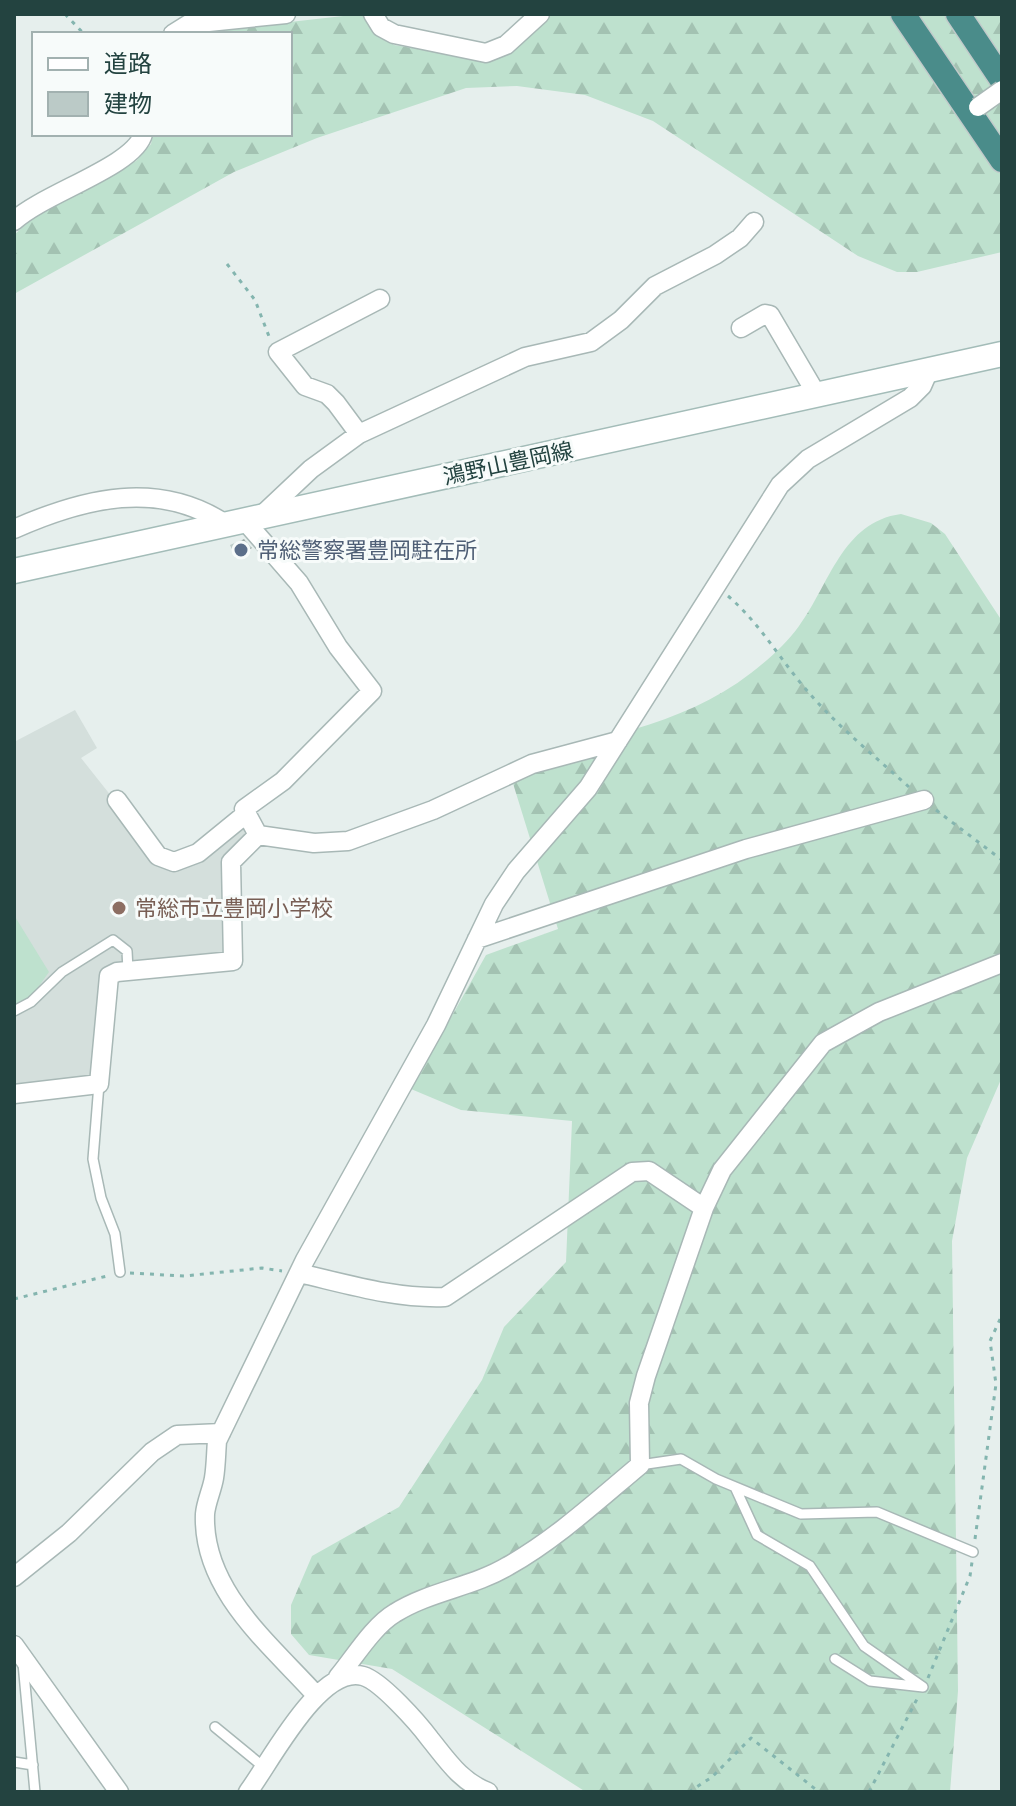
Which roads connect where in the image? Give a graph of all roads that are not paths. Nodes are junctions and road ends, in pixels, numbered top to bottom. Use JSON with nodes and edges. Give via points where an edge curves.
{"nodes":[{"id":1,"x":286,"y":14,"type":"edge"},
{"id":2,"x":373,"y":14,"type":"edge"},
{"id":3,"x":540,"y":14,"type":"edge"},
{"id":4,"x":903,"y":14,"type":"edge"},
{"id":5,"x":922,"y":14,"type":"edge"},
{"id":6,"x":958,"y":14,"type":"edge"},
{"id":7,"x":977,"y":14,"type":"edge"},
{"id":8,"x":176,"y":32,"type":"edge"},
{"id":9,"x":1002,"y":50,"type":"edge"},
{"id":10,"x":1002,"y":80,"type":"edge"},
{"id":11,"x":1002,"y":90,"type":"edge"},
{"id":12,"x":974,"y":109,"type":"junction"},
{"id":13,"x":1002,"y":131,"type":"edge"},
{"id":14,"x":142,"y":136,"type":"edge"},
{"id":15,"x":1002,"y":160,"type":"edge"},
{"id":16,"x":14,"y":221,"type":"edge"},
{"id":17,"x":754,"y":222,"type":"dead end"},
{"id":18,"x":380,"y":299,"type":"dead end"},
{"id":19,"x":741,"y":328,"type":"dead end"},
{"id":20,"x":1002,"y":354,"type":"edge"},
{"id":21,"x":929,"y":370,"type":"junction"},
{"id":22,"x":817,"y":395,"type":"junction"},
{"id":23,"x":359,"y":434,"type":"junction"},
{"id":24,"x":243,"y":521,"type":"junction"},
{"id":25,"x":14,"y":529,"type":"edge"},
{"id":26,"x":14,"y":571,"type":"edge"},
{"id":27,"x":618,"y":741,"type":"junction"},
{"id":28,"x":117,"y":800,"type":"dead end"},
{"id":29,"x":924,"y":800,"type":"road end"},
{"id":30,"x":247,"y":813,"type":"junction"},
{"id":31,"x":258,"y":835,"type":"junction"},
{"id":32,"x":477,"y":939,"type":"junction"},
{"id":33,"x":1002,"y":963,"type":"edge"},
{"id":34,"x":128,"y":970,"type":"junction"},
{"id":35,"x":14,"y":1011,"type":"edge"},
{"id":36,"x":99,"y":1084,"type":"junction"},
{"id":37,"x":14,"y":1094,"type":"edge"},
{"id":38,"x":704,"y":1208,"type":"junction"},
{"id":39,"x":120,"y":1272,"type":"road end"},
{"id":40,"x":299,"y":1273,"type":"junction"},
{"id":41,"x":221,"y":1433,"type":"junction"},
{"id":42,"x":640,"y":1465,"type":"junction"},
{"id":43,"x":735,"y":1487,"type":"junction"},
{"id":44,"x":973,"y":1552,"type":"dead end"},
{"id":45,"x":14,"y":1577,"type":"edge"},
{"id":46,"x":18,"y":1650,"type":"edge"},
{"id":47,"x":835,"y":1659,"type":"dead end"},
{"id":48,"x":338,"y":1677,"type":"junction"},
{"id":49,"x":316,"y":1695,"type":"junction"},
{"id":50,"x":215,"y":1727,"type":"dead end"},
{"id":51,"x":14,"y":1762,"type":"edge"},
{"id":52,"x":33,"y":1765,"type":"junction"},
{"id":53,"x":266,"y":1768,"type":"junction"},
{"id":54,"x":35,"y":1792,"type":"edge"},
{"id":55,"x":119,"y":1792,"type":"edge"},
{"id":56,"x":248,"y":1792,"type":"edge"},
{"id":57,"x":488,"y":1792,"type":"edge"}],
"edges":[{"from":1,"to":8,"type":"street","via":[[189,24]]},
{"from":2,"to":3,"type":"street","via":[[394,34],[486,53],[506,45]]},
{"from":4,"to":12,"type":"highway"},
{"from":5,"to":13,"type":"highway"},
{"from":6,"to":10,"type":"highway"},
{"from":7,"to":9,"type":"highway"},
{"from":11,"to":12,"type":"street","bridge":true},
{"from":12,"to":15,"type":"highway"},
{"from":14,"to":16,"type":"street","via":[[123,160],[64,188]]},
{"from":17,"to":23,"type":"street","via":[[715,255],[655,286],[591,342],[525,357]]},
{"from":18,"to":23,"type":"street","via":[[278,352],[305,386],[336,403]]},
{"from":19,"to":22,"type":"street","via":[[770,315]]},
{"from":20,"to":21,"type":"main road","name":"鴻野山豊岡線"},
{"from":21,"to":22,"type":"main road","name":"鴻野山豊岡線"},
{"from":21,"to":27,"type":"street","via":[[910,398],[808,459],[780,485]]},
{"from":22,"to":24,"type":"main road","name":"鴻野山豊岡線"},
{"from":23,"to":24,"type":"street"},
{"from":24,"to":25,"type":"street","via":[[131,495],[96,500]]},
{"from":24,"to":26,"type":"main road","name":"鴻野山豊岡線"},
{"from":24,"to":30,"type":"street","via":[[299,583],[372,691],[283,781],[244,809]]},
{"from":27,"to":31,"type":"street","via":[[532,764],[433,810],[348,841],[314,843]]},
{"from":27,"to":32,"type":"street","via":[[588,788],[516,871]]},
{"from":28,"to":30,"type":"street","via":[[158,856],[174,862],[198,853]]},
{"from":29,"to":32,"type":"street","via":[[746,849]]},
{"from":30,"to":31,"type":"street"},
{"from":31,"to":34,"type":"street","via":[[231,862],[233,961]]},
{"from":32,"to":40,"type":"street","via":[[436,1025]]},
{"from":33,"to":38,"type":"street","via":[[879,1012],[823,1043],[722,1170]]},
{"from":34,"to":35,"type":"lane","via":[[127,951],[113,940]]},
{"from":34,"to":36,"type":"street","via":[[109,976]]},
{"from":36,"to":37,"type":"street"},
{"from":36,"to":39,"type":"lane","via":[[93,1159]]},
{"from":38,"to":40,"type":"street","via":[[649,1171],[632,1172],[445,1297],[405,1295]]},
{"from":38,"to":42,"type":"street","via":[[639,1403]]},
{"from":40,"to":41,"type":"street"},
{"from":41,"to":45,"type":"street","via":[[177,1435],[152,1452],[69,1533]]},
{"from":41,"to":49,"type":"street","via":[[205,1512],[216,1573],[232,1601]]},
{"from":42,"to":43,"type":"lane","via":[[681,1459]]},
{"from":42,"to":48,"type":"street","via":[[509,1566],[392,1614]]},
{"from":43,"to":44,"type":"lane","via":[[801,1514],[877,1512]]},
{"from":43,"to":47,"type":"lane","via":[[757,1535],[810,1566],[864,1646],[923,1687],[870,1681]]},
{"from":46,"to":52,"type":"lane"},
{"from":46,"to":55,"type":"street"},
{"from":48,"to":49,"type":"street"},
{"from":48,"to":57,"type":"street","via":[[367,1677],[417,1722],[457,1772]]},
{"from":49,"to":53,"type":"street"},
{"from":50,"to":53,"type":"lane"},
{"from":51,"to":52,"type":"lane"},
{"from":52,"to":54,"type":"lane"},
{"from":53,"to":56,"type":"street"}]}
